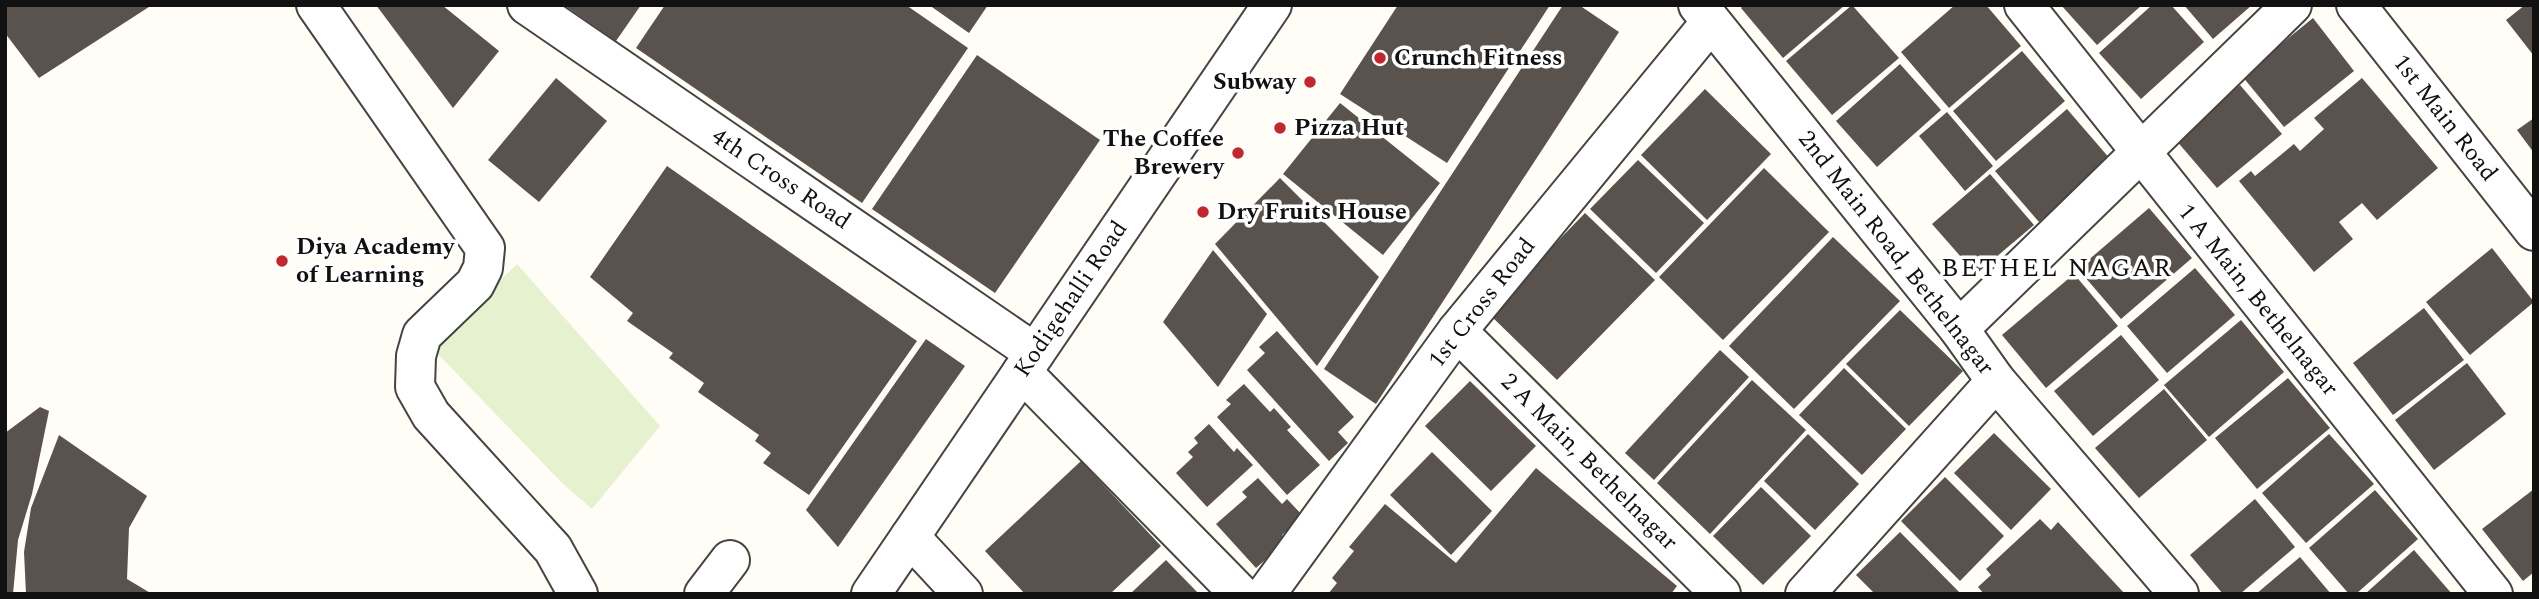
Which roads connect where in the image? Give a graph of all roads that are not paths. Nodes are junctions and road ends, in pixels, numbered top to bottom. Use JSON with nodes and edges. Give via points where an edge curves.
{"nodes":[{"id":1,"x":316,"y":5,"type":"edge"},
{"id":2,"x":527,"y":5,"type":"edge"},
{"id":3,"x":1272,"y":5,"type":"edge"},
{"id":4,"x":2024,"y":5,"type":"edge"},
{"id":5,"x":2292,"y":5,"type":"edge"},
{"id":6,"x":2356,"y":5,"type":"edge"},
{"id":7,"x":1704,"y":13,"type":"edge"},
{"id":8,"x":2140,"y":153,"type":"junction"},
{"id":9,"x":2534,"y":231,"type":"edge"},
{"id":10,"x":1959,"y":329,"type":"junction"},
{"id":11,"x":1457,"y":331,"type":"junction"},
{"id":12,"x":1028,"y":363,"type":"junction"},
{"id":13,"x":1996,"y":381,"type":"junction"},
{"id":14,"x":910,"y":537,"type":"junction"},
{"id":15,"x":730,"y":560,"type":"dead end"},
{"id":16,"x":578,"y":594,"type":"edge"},
{"id":17,"x":704,"y":594,"type":"edge"},
{"id":18,"x":871,"y":594,"type":"edge"},
{"id":19,"x":962,"y":594,"type":"edge"},
{"id":20,"x":1240,"y":594,"type":"edge"},
{"id":21,"x":1266,"y":594,"type":"edge"},
{"id":22,"x":1721,"y":594,"type":"edge"},
{"id":23,"x":1805,"y":594,"type":"edge"},
{"id":24,"x":2179,"y":594,"type":"edge"},
{"id":25,"x":2493,"y":594,"type":"edge"}],
"edges":[{"from":1,"to":16,"type":"street","via":[[485,248],[475,284],[422,335],[415,387],[431,415],[553,549]]},
{"from":2,"to":12,"type":"street","name":"4th Cross Road"},
{"from":3,"to":12,"type":"street","name":"Kodigehalli Road"},
{"from":4,"to":8,"type":"street","name":"1 A Main, Bethelnagar"},
{"from":5,"to":8,"type":"street"},
{"from":6,"to":9,"type":"street","name":"1st Main Road"},
{"from":7,"to":10,"type":"street","name":"2nd Main Road, Bethelnagar"},
{"from":7,"to":11,"type":"street","name":"1st Cross Road"},
{"from":8,"to":10,"type":"street"},
{"from":8,"to":25,"type":"street","name":"1 A Main, Bethelnagar"},
{"from":10,"to":13,"type":"street","name":"2nd Main Road, Bethelnagar"},
{"from":11,"to":21,"type":"street","name":"1st Cross Road"},
{"from":11,"to":22,"type":"street","name":"2 A Main, Bethelnagar"},
{"from":12,"to":14,"type":"street","name":"Kodigehalli Road"},
{"from":12,"to":20,"type":"street","name":"4th Cross Road"},
{"from":13,"to":23,"type":"street"},
{"from":13,"to":24,"type":"street","name":"2nd Main Road, Bethelnagar"},
{"from":14,"to":18,"type":"street","name":"Kodigehalli Road"},
{"from":14,"to":19,"type":"street"},
{"from":15,"to":17,"type":"street"}]}
